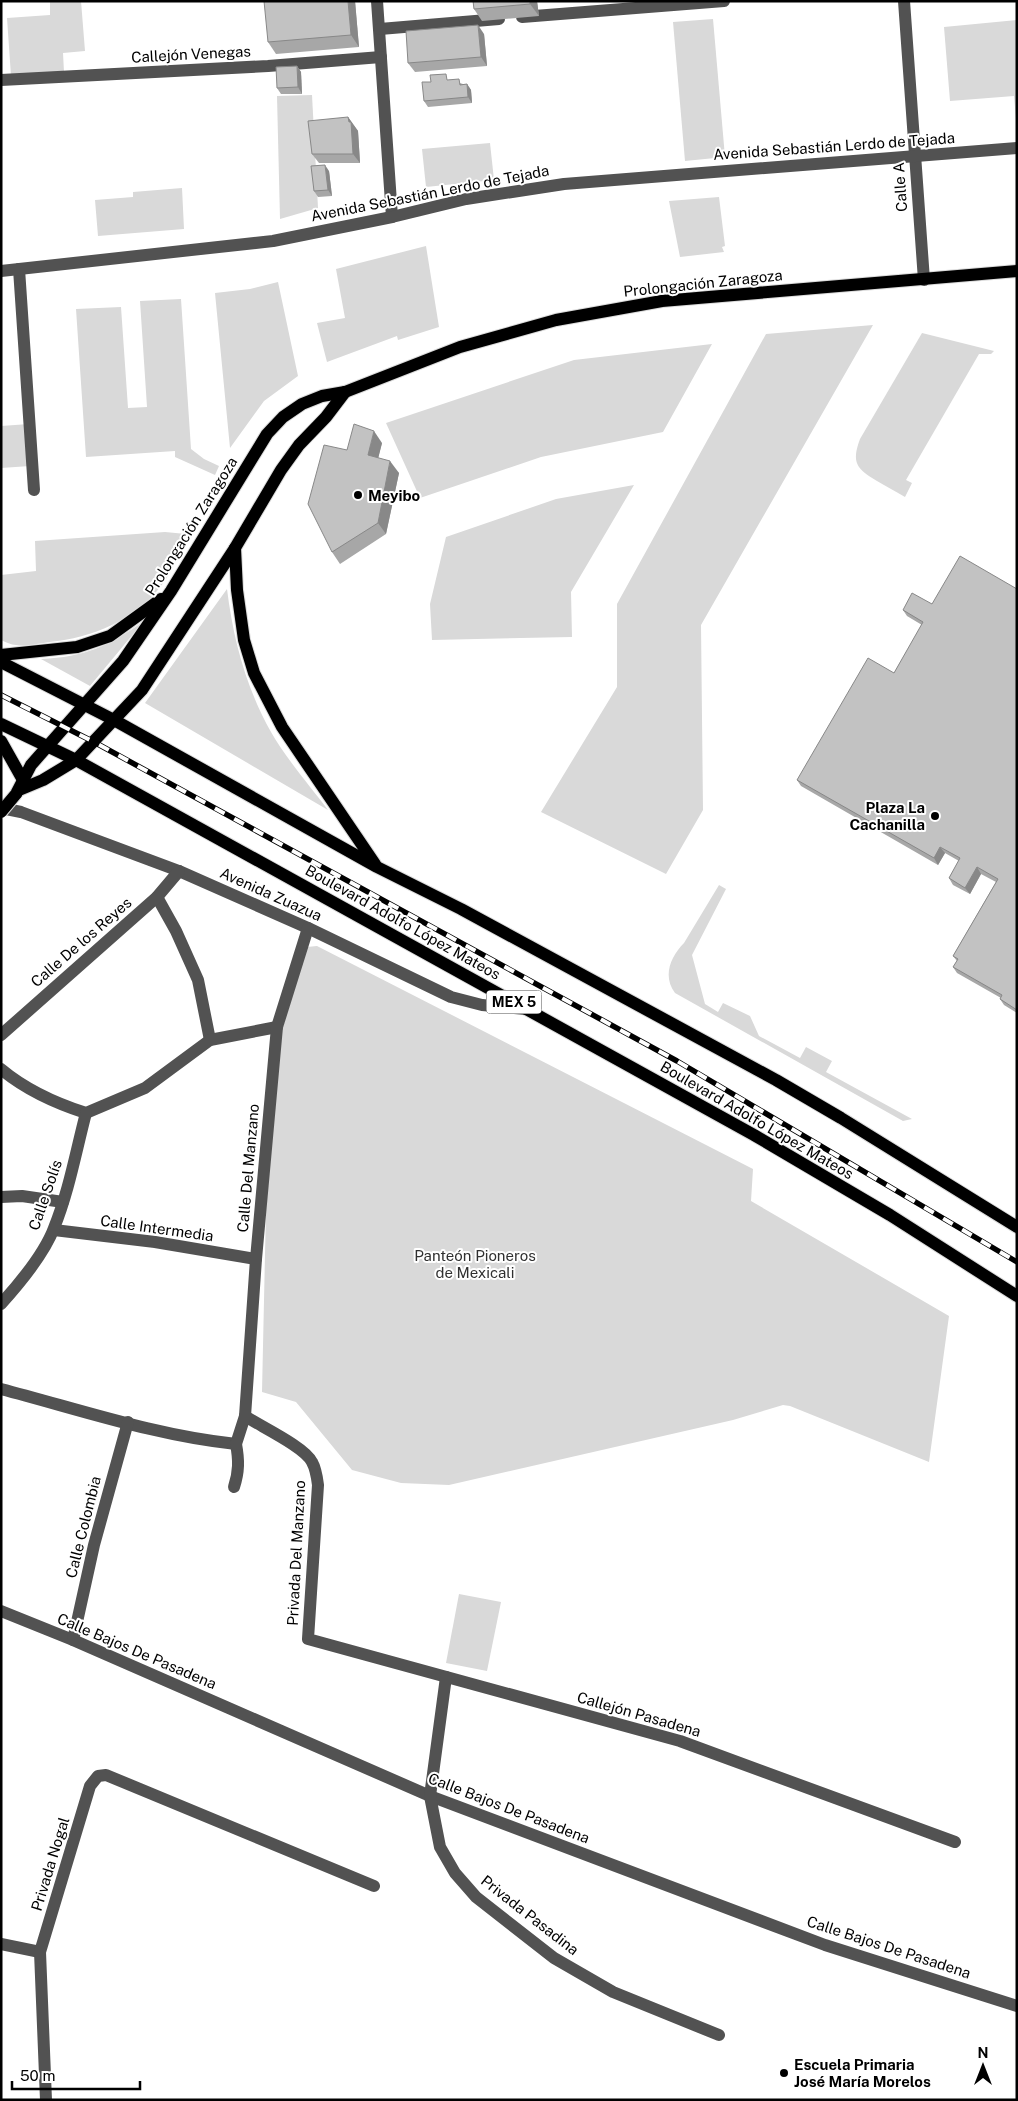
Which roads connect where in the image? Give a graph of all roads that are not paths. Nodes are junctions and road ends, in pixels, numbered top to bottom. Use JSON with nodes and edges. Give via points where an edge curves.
{"nodes":[{"id":1,"x":377,"y":1,"type":"edge"},
{"id":2,"x":724,"y":1,"type":"edge"},
{"id":3,"x":904,"y":1,"type":"edge"},
{"id":4,"x":380,"y":29,"type":"junction"},
{"id":5,"x":381,"y":57,"type":"junction"},
{"id":6,"x":1,"y":80,"type":"edge"},
{"id":7,"x":1017,"y":148,"type":"edge"},
{"id":8,"x":914,"y":156,"type":"junction"},
{"id":9,"x":392,"y":218,"type":"junction"},
{"id":10,"x":19,"y":269,"type":"junction"},
{"id":11,"x":1,"y":270,"type":"edge"},
{"id":12,"x":1017,"y":271,"type":"edge"},
{"id":13,"x":924,"y":280,"type":"junction"},
{"id":14,"x":345,"y":392,"type":"junction"},
{"id":15,"x":34,"y":490,"type":"dead end"},
{"id":16,"x":235,"y":548,"type":"junction"},
{"id":17,"x":171,"y":591,"type":"junction"},
{"id":18,"x":1,"y":655,"type":"edge"},
{"id":19,"x":1,"y":662,"type":"edge"},
{"id":20,"x":84,"y":705,"type":"junction"},
{"id":21,"x":114,"y":720,"type":"junction"},
{"id":22,"x":1,"y":724,"type":"edge"},
{"id":23,"x":1,"y":740,"type":"edge"},
{"id":24,"x":47,"y":746,"type":"junction"},
{"id":25,"x":76,"y":760,"type":"junction"},
{"id":26,"x":19,"y":788,"type":"junction"},
{"id":27,"x":1,"y":810,"type":"edge"},
{"id":28,"x":377,"y":866,"type":"junction"},
{"id":29,"x":179,"y":871,"type":"junction"},
{"id":30,"x":157,"y":897,"type":"junction"},
{"id":31,"x":308,"y":928,"type":"junction"},
{"id":32,"x":526,"y":1009,"type":"junction"},
{"id":33,"x":277,"y":1027,"type":"junction"},
{"id":34,"x":1,"y":1035,"type":"edge"},
{"id":35,"x":210,"y":1040,"type":"junction"},
{"id":36,"x":1,"y":1069,"type":"edge"},
{"id":37,"x":86,"y":1113,"type":"junction"},
{"id":38,"x":1,"y":1197,"type":"edge"},
{"id":39,"x":63,"y":1202,"type":"junction"},
{"id":40,"x":1017,"y":1227,"type":"edge"},
{"id":41,"x":54,"y":1230,"type":"junction"},
{"id":42,"x":256,"y":1259,"type":"junction"},
{"id":43,"x":1017,"y":1296,"type":"edge"},
{"id":44,"x":1,"y":1304,"type":"edge"},
{"id":45,"x":1,"y":1389,"type":"edge"},
{"id":46,"x":245,"y":1416,"type":"junction"},
{"id":47,"x":128,"y":1422,"type":"junction"},
{"id":48,"x":236,"y":1444,"type":"junction"},
{"id":49,"x":234,"y":1487,"type":"dead end"},
{"id":50,"x":1,"y":1611,"type":"edge"},
{"id":51,"x":308,"y":1639,"type":"joint"},
{"id":52,"x":73,"y":1640,"type":"junction"},
{"id":53,"x":446,"y":1677,"type":"junction"},
{"id":54,"x":430,"y":1796,"type":"junction"},
{"id":55,"x":955,"y":1842,"type":"dead end"},
{"id":56,"x":374,"y":1886,"type":"dead end"},
{"id":57,"x":1,"y":1944,"type":"edge"},
{"id":58,"x":40,"y":1952,"type":"junction"},
{"id":59,"x":1017,"y":2006,"type":"edge"},
{"id":60,"x":719,"y":2035,"type":"dead end"},
{"id":61,"x":46,"y":2100,"type":"edge"}],
"edges":[{"from":1,"to":4,"type":"street"},
{"from":2,"to":4,"type":"street"},
{"from":3,"to":8,"type":"street","name":"Calle A"},
{"from":4,"to":5,"type":"street"},
{"from":5,"to":6,"type":"street","name":"Callejón Venegas"},
{"from":5,"to":9,"type":"street"},
{"from":7,"to":8,"type":"street","name":"Avenida Sebastián Lerdo de Tejada"},
{"from":8,"to":9,"type":"street","name":"Avenida Sebastián Lerdo de Tejada","via":[[564,184],[466,200]]},
{"from":8,"to":13,"type":"street","name":"Calle A"},
{"from":9,"to":10,"type":"street","name":"Avenida Sebastián Lerdo de Tejada","via":[[272,242]]},
{"from":10,"to":11,"type":"street","name":"Avenida Sebastián Lerdo de Tejada"},
{"from":10,"to":15,"type":"street"},
{"from":12,"to":13,"type":"main road","name":"Prolongación Zaragoza"},
{"from":13,"to":14,"type":"main road","name":"Prolongación Zaragoza","via":[[662,302],[556,320],[460,347]]},
{"from":14,"to":16,"type":"main road","via":[[299,444]]},
{"from":14,"to":17,"type":"main road","name":"Prolongación Zaragoza","via":[[302,404],[267,434]]},
{"from":16,"to":21,"type":"main road","via":[[142,690]]},
{"from":16,"to":28,"type":"main road","via":[[244,640],[254,673],[282,726]]},
{"from":17,"to":18,"type":"main road","via":[[110,636],[77,647]]},
{"from":17,"to":20,"type":"main road","name":"Prolongación Zaragoza","via":[[123,661]]},
{"from":19,"to":20,"type":"main road"},
{"from":20,"to":21,"type":"main road"},
{"from":20,"to":24,"type":"main road","name":"Prolongación Zaragoza"},
{"from":21,"to":25,"type":"main road"},
{"from":21,"to":28,"type":"main road"},
{"from":22,"to":24,"type":"main road","name":"Boulevard Adolfo López Mateos","number":"MEX 5"},
{"from":23,"to":26,"type":"main road"},
{"from":24,"to":25,"type":"main road","name":"Boulevard Adolfo López Mateos","number":"MEX 5"},
{"from":24,"to":26,"type":"main road","name":"Prolongación Zaragoza","via":[[31,764]]},
{"from":25,"to":26,"type":"main road","via":[[42,780]]},
{"from":25,"to":32,"type":"main road","name":"Boulevard Adolfo López Mateos","number":"MEX 5"},
{"from":26,"to":27,"type":"main road","name":"Prolongación Zaragoza","bridge":true},
{"from":27,"to":29,"type":"street","name":"Avenida Zuazua","via":[[21,812]]},
{"from":28,"to":40,"type":"main road","via":[[776,1080]]},
{"from":29,"to":30,"type":"street","name":"Calle De los Reyes"},
{"from":29,"to":31,"type":"street","name":"Avenida Zuazua"},
{"from":30,"to":34,"type":"street","name":"Calle De los Reyes"},
{"from":30,"to":35,"type":"street","via":[[198,980]]},
{"from":31,"to":32,"type":"street","name":"Avenida Zuazua","via":[[451,997],[482,1005]]},
{"from":31,"to":33,"type":"street","name":"Calle Del Manzano"},
{"from":32,"to":43,"type":"main road","name":"Boulevard Adolfo López Mateos","number":"MEX 5","via":[[754,1135],[890,1215]]},
{"from":33,"to":35,"type":"street"},
{"from":33,"to":42,"type":"street","name":"Calle Del Manzano"},
{"from":35,"to":37,"type":"street","via":[[145,1088]]},
{"from":36,"to":37,"type":"street","via":[[15,1081],[55,1103]]},
{"from":37,"to":39,"type":"street","name":"Calle Solís"},
{"from":38,"to":39,"type":"street","via":[[22,1196]]},
{"from":39,"to":41,"type":"street","name":"Calle Solís"},
{"from":41,"to":42,"type":"street","name":"Calle Intermedia"},
{"from":41,"to":44,"type":"street","name":"Calle Solís","via":[[22,1281]]},
{"from":42,"to":46,"type":"street","name":"Calle Del Manzano"},
{"from":45,"to":47,"type":"street"},
{"from":46,"to":48,"type":"street"},
{"from":46,"to":51,"type":"street","name":"Privada Del Manzano","via":[[302,1451],[312,1460],[316,1472],[318,1484]]},
{"from":47,"to":48,"type":"street","via":[[210,1442]]},
{"from":47,"to":52,"type":"street","name":"Calle Colombia","via":[[94,1545]]},
{"from":48,"to":49,"type":"street","via":[[239,1472]]},
{"from":50,"to":52,"type":"street","name":"Calle Bajos De Pasadena"},
{"from":51,"to":53,"type":"street","name":"Callejón Pasadena"},
{"from":52,"to":54,"type":"street","name":"Calle Bajos De Pasadena"},
{"from":53,"to":54,"type":"street","name":"Privada Pasadina"},
{"from":53,"to":55,"type":"street","name":"Callejón Pasadena","via":[[680,1741]]},
{"from":54,"to":59,"type":"street","name":"Calle Bajos De Pasadena","via":[[825,1944]]},
{"from":54,"to":60,"type":"street","name":"Privada Pasadina","via":[[440,1847],[455,1873],[476,1897],[554,1958],[605,1987]]},
{"from":56,"to":58,"type":"street","name":"Privada Nogal","via":[[106,1775],[98,1776],[90,1786]]},
{"from":57,"to":58,"type":"street"},
{"from":58,"to":61,"type":"street","name":"Privada Nogal"}]}
